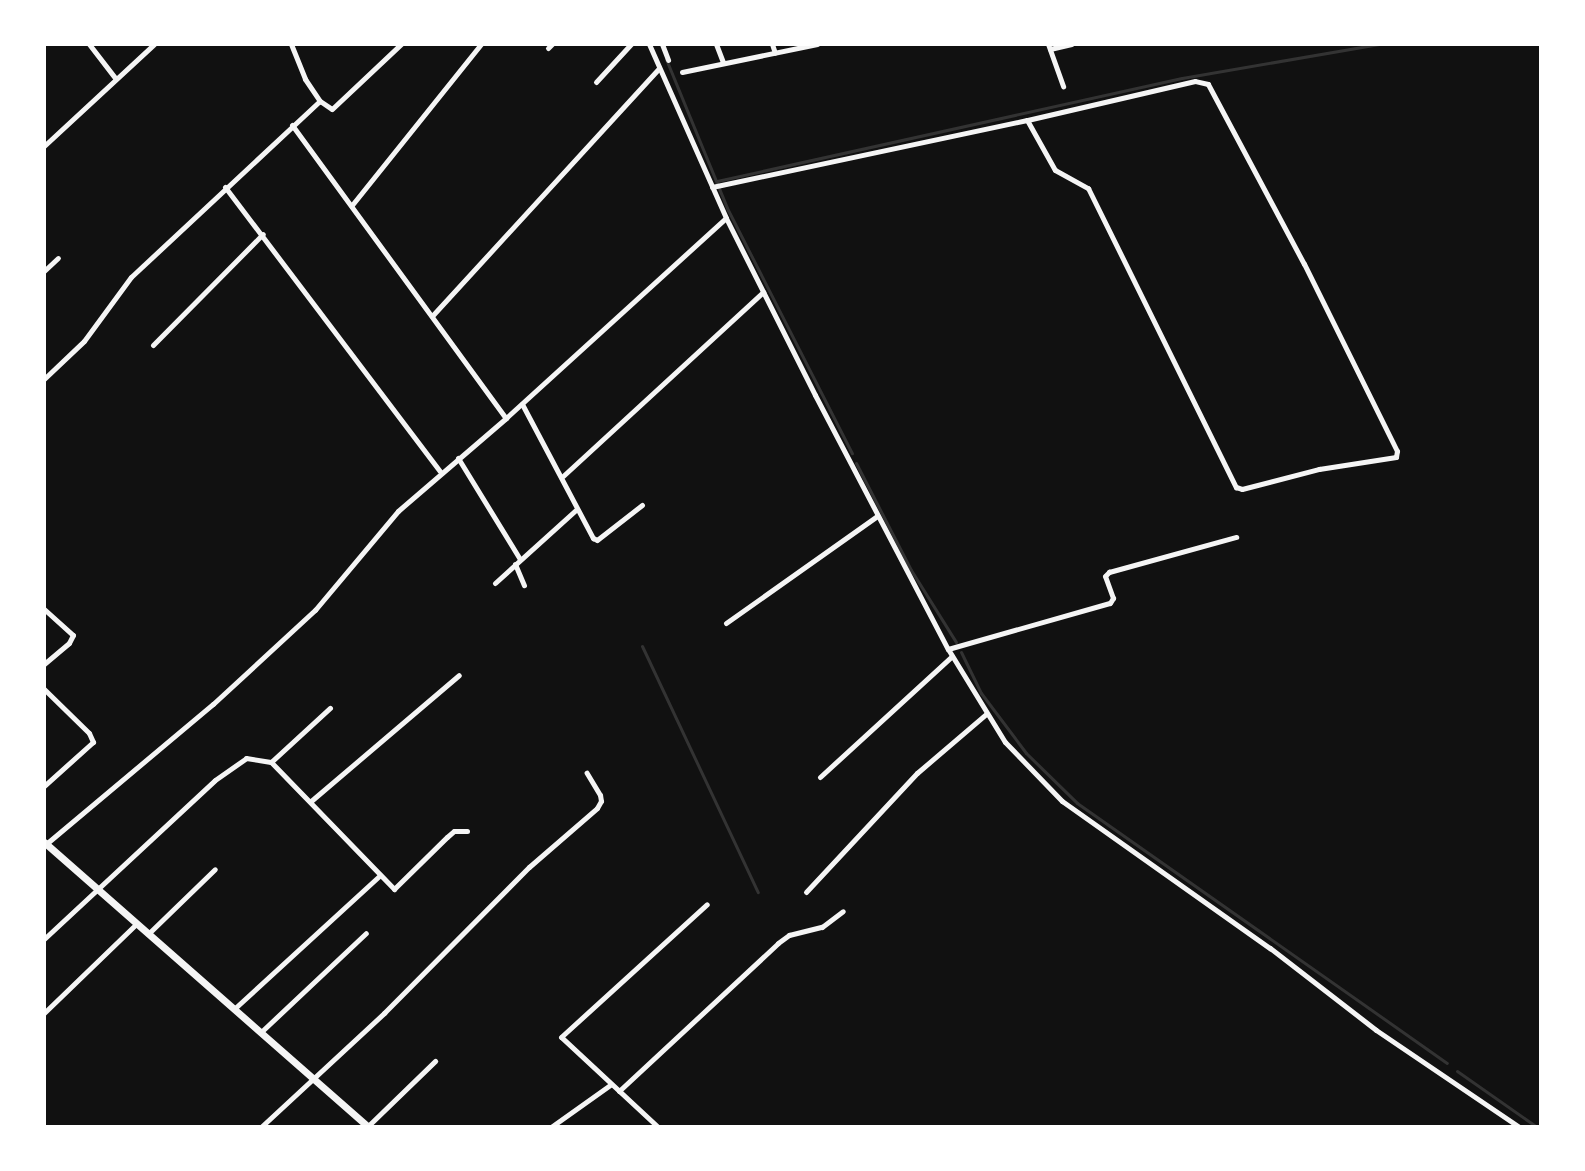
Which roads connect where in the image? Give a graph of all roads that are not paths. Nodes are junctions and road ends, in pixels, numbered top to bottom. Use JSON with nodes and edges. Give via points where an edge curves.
{"nodes":[{"id":1,"x":89,"y":44,"type":"edge"},
{"id":2,"x":154,"y":44,"type":"edge"},
{"id":3,"x":401,"y":44,"type":"edge"},
{"id":4,"x":481,"y":44,"type":"edge"},
{"id":5,"x":631,"y":44,"type":"edge"},
{"id":6,"x":649,"y":44,"type":"edge"},
{"id":7,"x":662,"y":44,"type":"edge"},
{"id":8,"x":716,"y":44,"type":"edge"},
{"id":9,"x":772,"y":44,"type":"edge"},
{"id":10,"x":817,"y":44,"type":"edge"},
{"id":11,"x":1071,"y":44,"type":"edge"},
{"id":12,"x":294,"y":45,"type":"edge"},
{"id":13,"x":1049,"y":47,"type":"edge"},
{"id":14,"x":775,"y":53,"type":"junction"},
{"id":15,"x":668,"y":60,"type":"dead end"},
{"id":16,"x":723,"y":62,"type":"junction"},
{"id":17,"x":658,"y":69,"type":"junction"},
{"id":18,"x":682,"y":72,"type":"dead end"},
{"id":19,"x":116,"y":79,"type":"junction"},
{"id":20,"x":596,"y":82,"type":"dead end"},
{"id":21,"x":1063,"y":86,"type":"dead end"},
{"id":22,"x":320,"y":101,"type":"junction"},
{"id":23,"x":1027,"y":120,"type":"junction"},
{"id":24,"x":292,"y":125,"type":"junction"},
{"id":25,"x":44,"y":146,"type":"edge"},
{"id":26,"x":225,"y":187,"type":"junction"},
{"id":27,"x":712,"y":187,"type":"junction"},
{"id":28,"x":352,"y":205,"type":"junction"},
{"id":29,"x":726,"y":218,"type":"junction"},
{"id":30,"x":263,"y":234,"type":"junction"},
{"id":31,"x":58,"y":258,"type":"dead end"},
{"id":32,"x":44,"y":271,"type":"edge"},
{"id":33,"x":763,"y":292,"type":"junction"},
{"id":34,"x":432,"y":316,"type":"junction"},
{"id":35,"x":153,"y":345,"type":"dead end"},
{"id":36,"x":44,"y":379,"type":"edge"},
{"id":37,"x":522,"y":404,"type":"junction"},
{"id":38,"x":506,"y":418,"type":"junction"},
{"id":39,"x":458,"y":458,"type":"junction"},
{"id":40,"x":440,"y":471,"type":"junction"},
{"id":41,"x":563,"y":476,"type":"junction"},
{"id":42,"x":642,"y":505,"type":"dead end"},
{"id":43,"x":577,"y":509,"type":"junction"},
{"id":44,"x":877,"y":516,"type":"junction"},
{"id":45,"x":1236,"y":537,"type":"dead end"},
{"id":46,"x":518,"y":561,"type":"junction"},
{"id":47,"x":495,"y":583,"type":"dead end"},
{"id":48,"x":524,"y":585,"type":"dead end"},
{"id":49,"x":44,"y":609,"type":"edge"},
{"id":50,"x":726,"y":623,"type":"dead end"},
{"id":51,"x":948,"y":649,"type":"junction"},
{"id":52,"x":952,"y":656,"type":"junction"},
{"id":53,"x":44,"y":664,"type":"edge"},
{"id":54,"x":459,"y":675,"type":"dead end"},
{"id":55,"x":44,"y":689,"type":"edge"},
{"id":56,"x":330,"y":708,"type":"dead end"},
{"id":57,"x":986,"y":714,"type":"junction"},
{"id":58,"x":271,"y":762,"type":"junction"},
{"id":59,"x":587,"y":773,"type":"dead end"},
{"id":60,"x":820,"y":777,"type":"dead end"},
{"id":61,"x":44,"y":786,"type":"edge"},
{"id":62,"x":311,"y":801,"type":"junction"},
{"id":63,"x":467,"y":831,"type":"dead end"},
{"id":64,"x":45,"y":843,"type":"edge"},
{"id":65,"x":215,"y":869,"type":"dead end"},
{"id":66,"x":380,"y":875,"type":"junction"},
{"id":67,"x":97,"y":890,"type":"junction"},
{"id":68,"x":806,"y":892,"type":"dead end"},
{"id":69,"x":707,"y":904,"type":"dead end"},
{"id":70,"x":843,"y":911,"type":"dead end"},
{"id":71,"x":135,"y":925,"type":"junction"},
{"id":72,"x":366,"y":933,"type":"dead end"},
{"id":73,"x":148,"y":934,"type":"junction"},
{"id":74,"x":44,"y":939,"type":"edge"},
{"id":75,"x":233,"y":1009,"type":"junction"},
{"id":76,"x":44,"y":1013,"type":"edge"},
{"id":77,"x":260,"y":1032,"type":"junction"},
{"id":78,"x":435,"y":1061,"type":"dead end"},
{"id":79,"x":313,"y":1080,"type":"junction"},
{"id":80,"x":610,"y":1085,"type":"junction"},
{"id":81,"x":619,"y":1091,"type":"junction"},
{"id":82,"x":553,"y":1126,"type":"edge"},
{"id":83,"x":261,"y":1127,"type":"edge"},
{"id":84,"x":368,"y":1127,"type":"edge"},
{"id":85,"x":658,"y":1127,"type":"edge"},
{"id":86,"x":1519,"y":1127,"type":"edge"}],
"edges":[{"from":1,"to":19,"type":"street"},
{"from":2,"to":19,"type":"street"},
{"from":3,"to":22,"type":"street","via":[[332,109]]},
{"from":4,"to":28,"type":"street"},
{"from":5,"to":20,"type":"street"},
{"from":6,"to":17,"type":"street"},
{"from":7,"to":15,"type":"street"},
{"from":8,"to":16,"type":"street"},
{"from":9,"to":14,"type":"street"},
{"from":10,"to":14,"type":"street"},
{"from":11,"to":13,"type":"street"},
{"from":12,"to":22,"type":"street","via":[[305,79]]},
{"from":13,"to":21,"type":"street"},
{"from":14,"to":16,"type":"street"},
{"from":16,"to":18,"type":"street"},
{"from":17,"to":27,"type":"street"},
{"from":17,"to":34,"type":"street"},
{"from":19,"to":25,"type":"street"},
{"from":22,"to":24,"type":"street"},
{"from":23,"to":23,"type":"street","via":[[1195,81],[1208,84],[1304,264],[1396,457],[1236,487],[1088,188],[1055,170]]},
{"from":23,"to":27,"type":"street"},
{"from":24,"to":26,"type":"street"},
{"from":24,"to":28,"type":"street"},
{"from":26,"to":30,"type":"street"},
{"from":26,"to":36,"type":"street","via":[[131,277],[84,341]]},
{"from":27,"to":29,"type":"street"},
{"from":28,"to":34,"type":"street"},
{"from":29,"to":33,"type":"street"},
{"from":29,"to":37,"type":"street"},
{"from":30,"to":35,"type":"street"},
{"from":30,"to":40,"type":"street"},
{"from":31,"to":32,"type":"street"},
{"from":33,"to":41,"type":"street"},
{"from":33,"to":44,"type":"street"},
{"from":34,"to":38,"type":"street"},
{"from":37,"to":38,"type":"street"},
{"from":37,"to":41,"type":"street"},
{"from":38,"to":39,"type":"street"},
{"from":39,"to":40,"type":"street"},
{"from":39,"to":46,"type":"street"},
{"from":40,"to":64,"type":"street","via":[[398,511],[315,610],[202,714]]},
{"from":41,"to":43,"type":"street"},
{"from":42,"to":43,"type":"street","via":[[597,540]]},
{"from":43,"to":46,"type":"street"},
{"from":44,"to":50,"type":"street"},
{"from":44,"to":51,"type":"street"},
{"from":45,"to":51,"type":"street","via":[[1109,572],[1105,576],[1110,603]]},
{"from":46,"to":47,"type":"street"},
{"from":46,"to":48,"type":"street"},
{"from":49,"to":53,"type":"street","via":[[73,635]]},
{"from":51,"to":52,"type":"street"},
{"from":52,"to":57,"type":"street"},
{"from":52,"to":60,"type":"street"},
{"from":54,"to":62,"type":"street"},
{"from":55,"to":61,"type":"street","via":[[93,742]]},
{"from":56,"to":58,"type":"street"},
{"from":57,"to":68,"type":"street","via":[[908,782]]},
{"from":57,"to":86,"type":"street","via":[[1005,742],[1062,801],[1376,1030]]},
{"from":58,"to":62,"type":"street"},
{"from":58,"to":67,"type":"street","via":[[246,758],[231,766]]},
{"from":59,"to":79,"type":"street","via":[[600,795],[597,808],[529,867]]},
{"from":62,"to":66,"type":"street"},
{"from":63,"to":66,"type":"street","via":[[454,831],[397,889]]},
{"from":64,"to":67,"type":"street"},
{"from":65,"to":73,"type":"street"},
{"from":66,"to":75,"type":"street"},
{"from":67,"to":71,"type":"street"},
{"from":67,"to":74,"type":"street"},
{"from":69,"to":80,"type":"street","via":[[561,1037]]},
{"from":70,"to":81,"type":"street","via":[[810,932],[789,935],[768,951]]},
{"from":71,"to":73,"type":"street"},
{"from":71,"to":76,"type":"street"},
{"from":72,"to":77,"type":"street"},
{"from":73,"to":75,"type":"street"},
{"from":75,"to":77,"type":"street"},
{"from":77,"to":79,"type":"street"},
{"from":78,"to":84,"type":"street"},
{"from":79,"to":83,"type":"street"},
{"from":79,"to":84,"type":"street"},
{"from":80,"to":81,"type":"street"},
{"from":80,"to":82,"type":"street"},
{"from":81,"to":85,"type":"street"}]}
